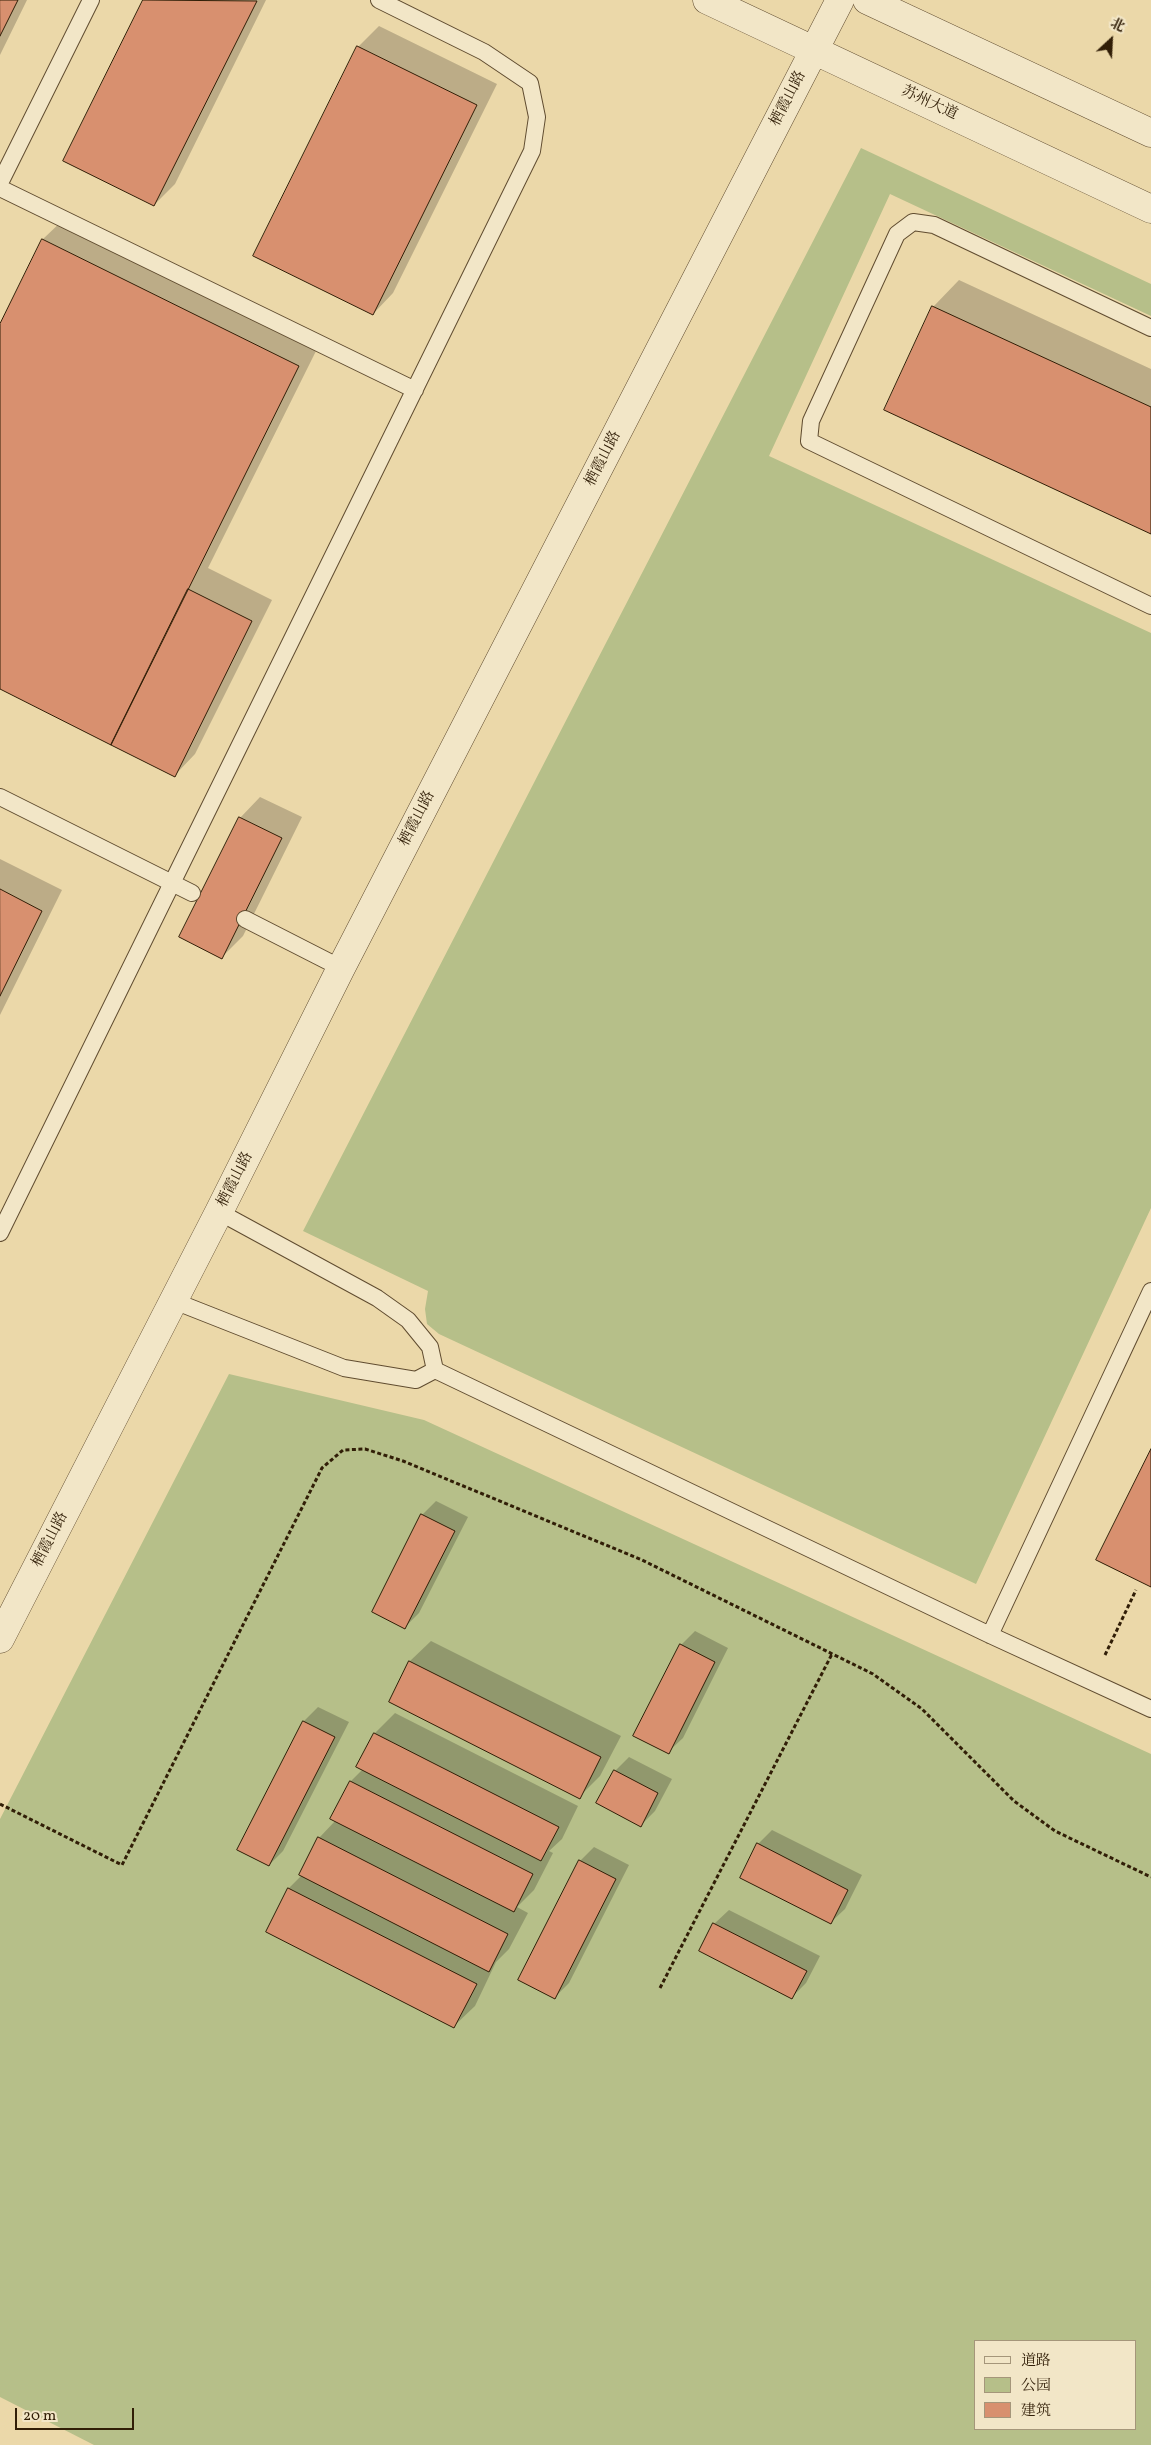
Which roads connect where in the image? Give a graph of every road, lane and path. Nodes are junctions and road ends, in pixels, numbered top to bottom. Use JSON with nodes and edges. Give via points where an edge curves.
{"nodes":[{"id":1,"x":92,"y":0,"type":"edge"},
{"id":2,"x":379,"y":0,"type":"edge"},
{"id":3,"x":707,"y":0,"type":"edge"},
{"id":4,"x":840,"y":0,"type":"edge"},
{"id":5,"x":866,"y":0,"type":"edge"},
{"id":6,"x":814,"y":50,"type":"junction"},
{"id":7,"x":1151,"y":133,"type":"edge"},
{"id":8,"x":0,"y":183,"type":"edge"},
{"id":9,"x":0,"y":188,"type":"edge"},
{"id":10,"x":1151,"y":209,"type":"edge"},
{"id":11,"x":1151,"y":328,"type":"edge"},
{"id":12,"x":415,"y":390,"type":"junction"},
{"id":13,"x":1151,"y":606,"type":"edge"},
{"id":14,"x":0,"y":797,"type":"edge"},
{"id":15,"x":172,"y":883,"type":"junction"},
{"id":16,"x":192,"y":893,"type":"dead end"},
{"id":17,"x":245,"y":919,"type":"dead end"},
{"id":18,"x":342,"y":968,"type":"junction"},
{"id":19,"x":220,"y":1212,"type":"junction"},
{"id":20,"x":0,"y":1233,"type":"edge"},
{"id":21,"x":1151,"y":1290,"type":"edge"},
{"id":22,"x":174,"y":1300,"type":"junction"},
{"id":23,"x":435,"y":1370,"type":"junction"},
{"id":24,"x":1136,"y":1590,"type":"dead end"},
{"id":25,"x":990,"y":1635,"type":"junction"},
{"id":26,"x":0,"y":1639,"type":"edge"},
{"id":27,"x":832,"y":1654,"type":"junction"},
{"id":28,"x":1092,"y":1682,"type":"junction"},
{"id":29,"x":1151,"y":1709,"type":"edge"},
{"id":30,"x":0,"y":1804,"type":"edge"},
{"id":31,"x":1151,"y":1877,"type":"edge"},
{"id":32,"x":660,"y":1988,"type":"dead end"}],
"edges":[{"from":1,"to":8,"type":"lane"},
{"from":2,"to":12,"type":"lane","via":[[484,52],[530,83],[537,117],[532,151]]},
{"from":3,"to":6,"type":"street","name":"苏州大道"},
{"from":4,"to":6,"type":"street","name":"栖霞山路"},
{"from":5,"to":7,"type":"street"},
{"from":6,"to":10,"type":"street","name":"苏州大道"},
{"from":6,"to":18,"type":"street","name":"栖霞山路"},
{"from":9,"to":12,"type":"lane"},
{"from":11,"to":13,"type":"lane","via":[[934,225],[913,222],[897,234],[811,421],[809,441]]},
{"from":12,"to":15,"type":"lane"},
{"from":14,"to":15,"type":"lane"},
{"from":15,"to":16,"type":"lane"},
{"from":15,"to":20,"type":"lane"},
{"from":17,"to":18,"type":"lane"},
{"from":18,"to":19,"type":"street","name":"栖霞山路"},
{"from":19,"to":22,"type":"street","name":"栖霞山路"},
{"from":19,"to":23,"type":"lane","via":[[377,1298],[408,1320],[430,1347]]},
{"from":21,"to":25,"type":"lane"},
{"from":22,"to":23,"type":"lane","via":[[344,1368],[416,1380]]},
{"from":22,"to":26,"type":"street","name":"栖霞山路"},
{"from":23,"to":25,"type":"lane"},
{"from":24,"to":28,"type":"path"},
{"from":25,"to":28,"type":"lane"},
{"from":27,"to":30,"type":"path","via":[[642,1560],[403,1461],[365,1449],[343,1450],[322,1468],[122,1865]]},
{"from":27,"to":31,"type":"path","via":[[873,1674],[922,1709],[1014,1801],[1055,1830]]},
{"from":27,"to":32,"type":"path"},
{"from":28,"to":29,"type":"lane"}]}
